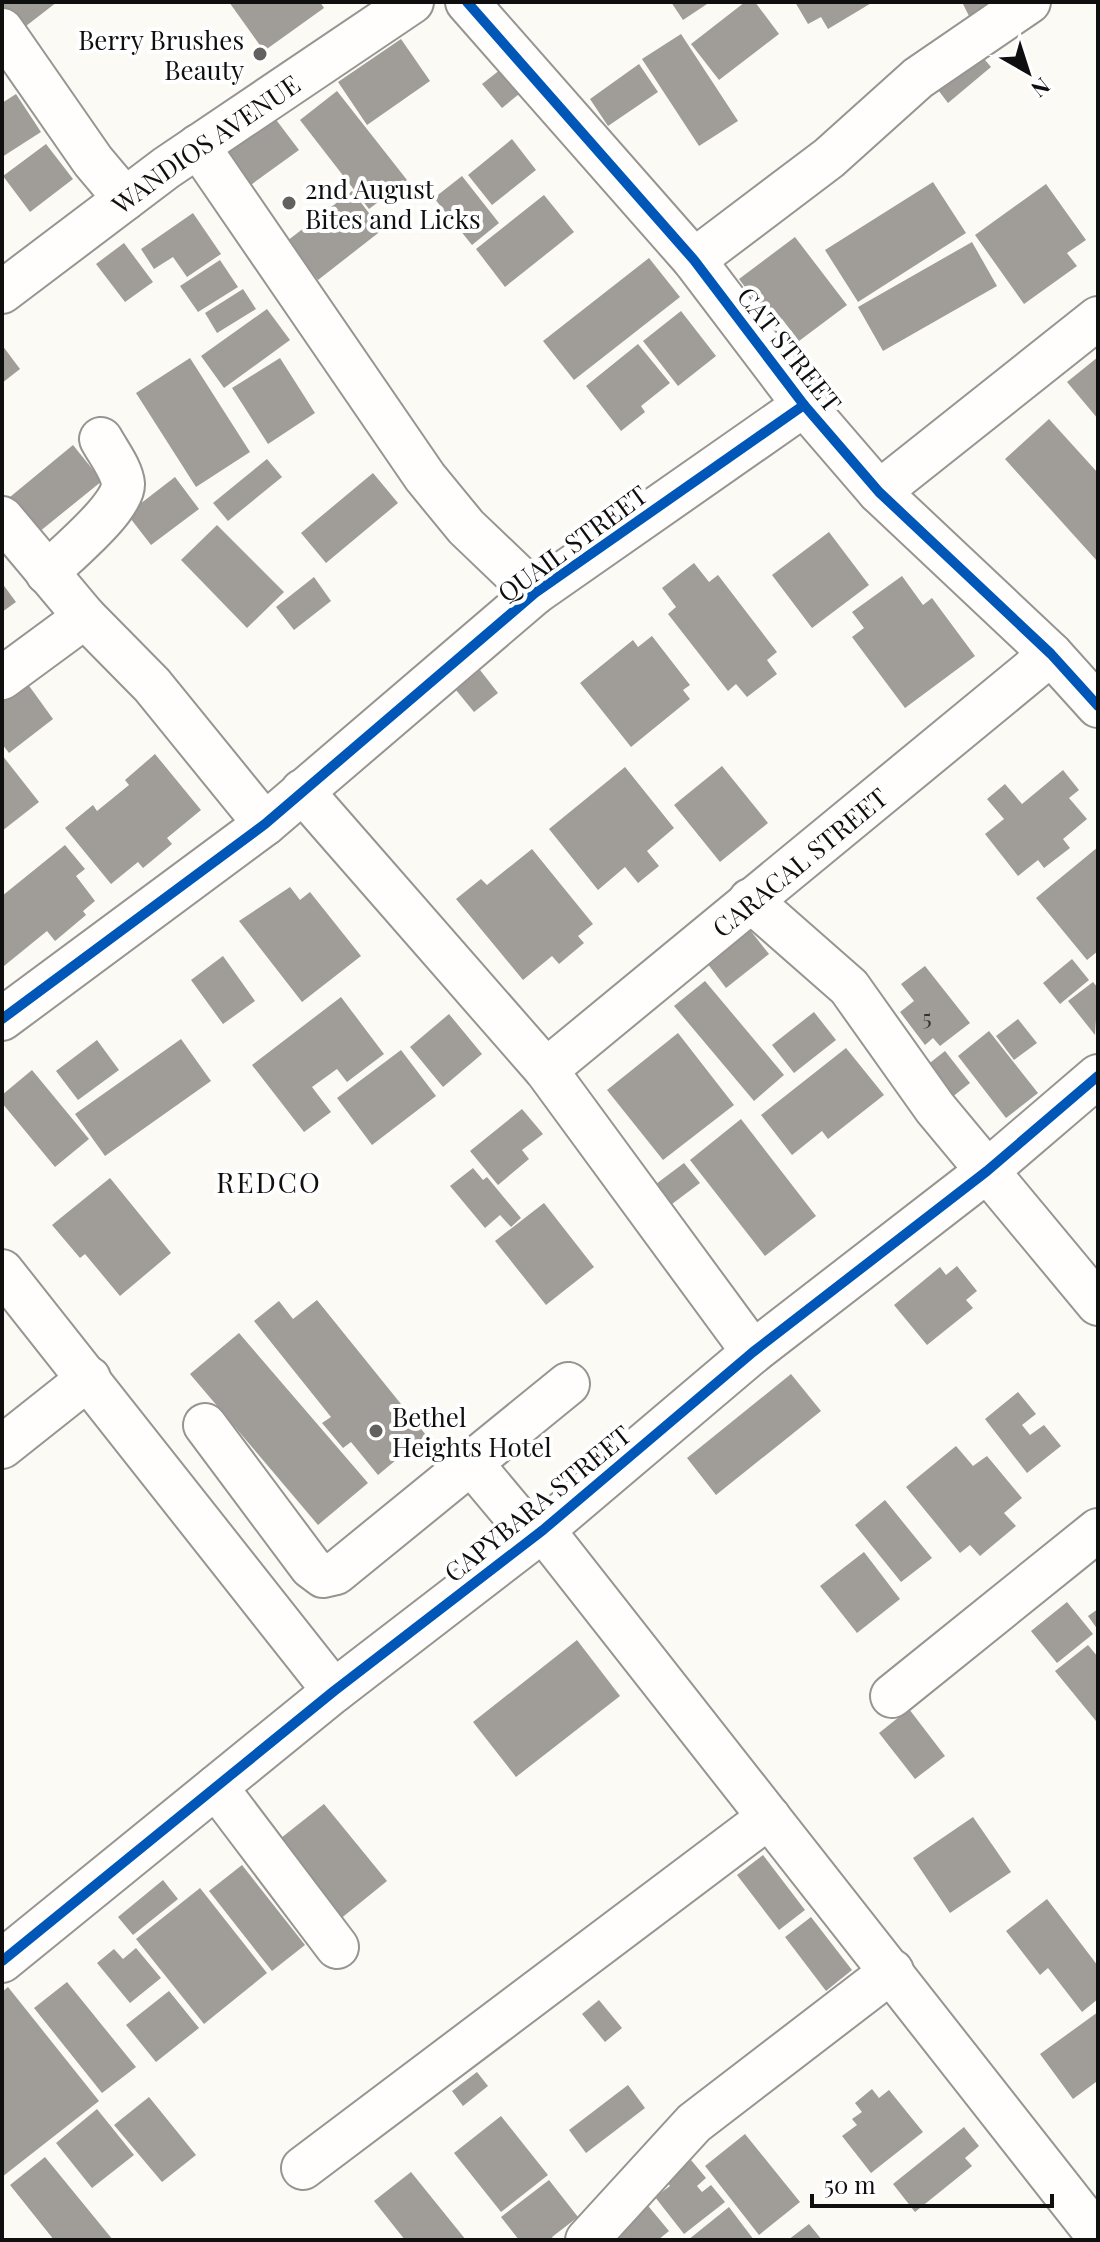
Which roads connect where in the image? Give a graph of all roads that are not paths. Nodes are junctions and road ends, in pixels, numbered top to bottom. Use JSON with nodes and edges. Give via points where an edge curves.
{"nodes":[{"id":1,"x":412,"y":2,"type":"edge"},
{"id":2,"x":467,"y":2,"type":"edge"},
{"id":3,"x":1029,"y":2,"type":"edge"},
{"id":4,"x":2,"y":30,"type":"edge"},
{"id":5,"x":198,"y":146,"type":"junction"},
{"id":6,"x":125,"y":199,"type":"junction"},
{"id":7,"x":694,"y":260,"type":"junction"},
{"id":8,"x":2,"y":292,"type":"edge"},
{"id":9,"x":1098,"y":318,"type":"edge"},
{"id":10,"x":804,"y":405,"type":"junction"},
{"id":11,"x":101,"y":439,"type":"dead end"},
{"id":12,"x":879,"y":492,"type":"junction"},
{"id":13,"x":2,"y":518,"type":"edge"},
{"id":14,"x":47,"y":573,"type":"junction"},
{"id":15,"x":535,"y":593,"type":"junction"},
{"id":16,"x":85,"y":617,"type":"junction"},
{"id":17,"x":1051,"y":654,"type":"junction"},
{"id":18,"x":2,"y":678,"type":"edge"},
{"id":19,"x":1093,"y":688,"type":"edge"},
{"id":20,"x":302,"y":791,"type":"junction"},
{"id":21,"x":265,"y":824,"type":"junction"},
{"id":22,"x":750,"y":900,"type":"junction"},
{"id":23,"x":2,"y":1019,"type":"edge"},
{"id":24,"x":546,"y":1070,"type":"junction"},
{"id":25,"x":1093,"y":1092,"type":"edge"},
{"id":26,"x":987,"y":1171,"type":"junction"},
{"id":27,"x":2,"y":1271,"type":"edge"},
{"id":28,"x":1098,"y":1304,"type":"edge"},
{"id":29,"x":753,"y":1352,"type":"junction"},
{"id":30,"x":89,"y":1378,"type":"junction"},
{"id":31,"x":568,"y":1384,"type":"dead end"},
{"id":32,"x":205,"y":1425,"type":"dead end"},
{"id":33,"x":2,"y":1447,"type":"edge"},
{"id":34,"x":471,"y":1463,"type":"junction"},
{"id":35,"x":1098,"y":1530,"type":"edge"},
{"id":36,"x":538,"y":1534,"type":"junction"},
{"id":37,"x":334,"y":1691,"type":"junction"},
{"id":38,"x":892,"y":1696,"type":"dead end"},
{"id":39,"x":216,"y":1787,"type":"junction"},
{"id":40,"x":769,"y":1817,"type":"junction"},
{"id":41,"x":337,"y":1947,"type":"dead end"},
{"id":42,"x":2,"y":1961,"type":"edge"},
{"id":43,"x":892,"y":1971,"type":"junction"},
{"id":44,"x":303,"y":2168,"type":"dead end"},
{"id":45,"x":1098,"y":2236,"type":"edge"},
{"id":46,"x":587,"y":2240,"type":"edge"}],
"edges":[{"from":1,"to":5,"type":"street","name":"WANDIOS AVENUE"},
{"from":2,"to":7,"type":"street","name":"CAT STREET"},
{"from":3,"to":7,"type":"street","via":[[918,78],[829,158]]},
{"from":4,"to":6,"type":"street"},
{"from":5,"to":6,"type":"street","name":"WANDIOS AVENUE"},
{"from":5,"to":15,"type":"street","via":[[425,477],[466,527]]},
{"from":6,"to":8,"type":"street","name":"WANDIOS AVENUE"},
{"from":7,"to":10,"type":"street","name":"CAT STREET"},
{"from":9,"to":12,"type":"street"},
{"from":10,"to":12,"type":"street","name":"CAT STREET"},
{"from":10,"to":15,"type":"street","name":"QUAIL STREET"},
{"from":11,"to":14,"type":"street","via":[[123,490],[115,506]]},
{"from":12,"to":17,"type":"street","name":"CAT STREET"},
{"from":13,"to":14,"type":"street"},
{"from":14,"to":16,"type":"street"},
{"from":15,"to":20,"type":"street","name":"QUAIL STREET"},
{"from":16,"to":18,"type":"street"},
{"from":16,"to":21,"type":"street","via":[[152,685]]},
{"from":17,"to":19,"type":"street","name":"CAT STREET"},
{"from":17,"to":22,"type":"street","name":"CARACAL STREET"},
{"from":20,"to":21,"type":"street","name":"QUAIL STREET"},
{"from":20,"to":24,"type":"street"},
{"from":21,"to":23,"type":"street","name":"QUAIL STREET"},
{"from":22,"to":24,"type":"street","name":"CARACAL STREET"},
{"from":22,"to":26,"type":"street","via":[[849,987]]},
{"from":24,"to":29,"type":"street"},
{"from":25,"to":26,"type":"street","name":"CAPYBARA STREET"},
{"from":26,"to":28,"type":"street"},
{"from":26,"to":29,"type":"street","name":"CAPYBARA STREET"},
{"from":27,"to":30,"type":"street"},
{"from":29,"to":36,"type":"street","name":"CAPYBARA STREET"},
{"from":30,"to":33,"type":"street"},
{"from":30,"to":37,"type":"street"},
{"from":31,"to":34,"type":"street"},
{"from":32,"to":34,"type":"street","via":[[323,1576],[336,1573]]},
{"from":34,"to":36,"type":"street"},
{"from":35,"to":38,"type":"street"},
{"from":36,"to":37,"type":"street","name":"CAPYBARA STREET"},
{"from":36,"to":40,"type":"street"},
{"from":37,"to":39,"type":"street","name":"CAPYBARA STREET"},
{"from":39,"to":41,"type":"street"},
{"from":39,"to":42,"type":"street","name":"CAPYBARA STREET"},
{"from":40,"to":43,"type":"street"},
{"from":40,"to":44,"type":"street"},
{"from":43,"to":45,"type":"street"},
{"from":43,"to":46,"type":"street","via":[[694,2123]]}]}
